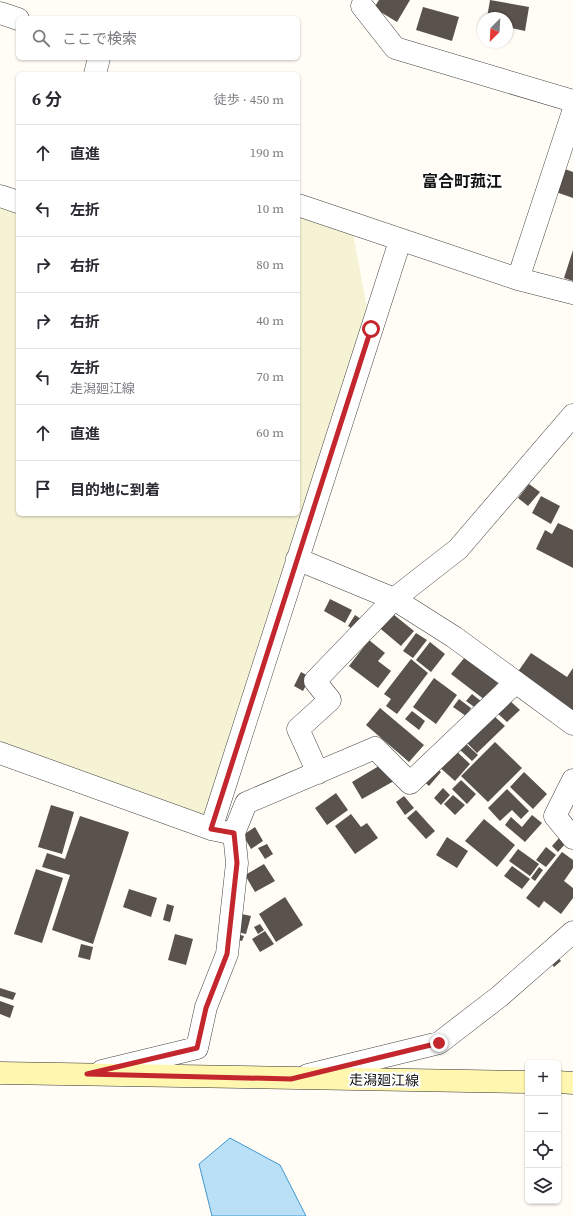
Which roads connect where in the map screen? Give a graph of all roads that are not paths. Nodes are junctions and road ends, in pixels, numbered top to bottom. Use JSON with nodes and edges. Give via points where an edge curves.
{"nodes":[{"id":1,"x":362,"y":6,"type":"dead end"},
{"id":2,"x":0,"y":13,"type":"edge"},
{"id":3,"x":16,"y":18,"type":"edge"},
{"id":4,"x":98,"y":60,"type":"edge"},
{"id":5,"x":96,"y":72,"type":"edge"},
{"id":6,"x":573,"y":101,"type":"edge"},
{"id":7,"x":573,"y":112,"type":"edge"},
{"id":8,"x":0,"y":196,"type":"edge"},
{"id":9,"x":16,"y":201,"type":"edge"},
{"id":10,"x":300,"y":206,"type":"edge"},
{"id":11,"x":400,"y":240,"type":"junction"},
{"id":12,"x":518,"y":279,"type":"junction"},
{"id":13,"x":573,"y":293,"type":"edge"},
{"id":14,"x":573,"y":414,"type":"edge"},
{"id":15,"x":297,"y":559,"type":"junction"},
{"id":16,"x":394,"y":599,"type":"junction"},
{"id":17,"x":516,"y":682,"type":"junction"},
{"id":18,"x":573,"y":724,"type":"edge"},
{"id":19,"x":0,"y":753,"type":"edge"},
{"id":20,"x":318,"y":773,"type":"junction"},
{"id":21,"x":573,"y":780,"type":"edge"},
{"id":22,"x":211,"y":829,"type":"junction"},
{"id":23,"x":234,"y":833,"type":"junction"},
{"id":24,"x":573,"y":838,"type":"edge"},
{"id":25,"x":573,"y":932,"type":"edge"},
{"id":26,"x":0,"y":1073,"type":"edge"},
{"id":27,"x":87,"y":1074,"type":"junction"},
{"id":28,"x":291,"y":1079,"type":"junction"},
{"id":29,"x":525,"y":1082,"type":"edge"},
{"id":30,"x":561,"y":1082,"type":"edge"},
{"id":31,"x":573,"y":1083,"type":"edge"}],
"edges":[{"from":1,"to":6,"type":"street","via":[[395,48]]},
{"from":2,"to":3,"type":"street"},
{"from":4,"to":5,"type":"street"},
{"from":7,"to":12,"type":"street"},
{"from":8,"to":9,"type":"street"},
{"from":10,"to":11,"type":"street"},
{"from":11,"to":12,"type":"street"},
{"from":11,"to":15,"type":"street"},
{"from":12,"to":13,"type":"street"},
{"from":14,"to":16,"type":"street","via":[[458,550]]},
{"from":15,"to":16,"type":"street"},
{"from":15,"to":22,"type":"street"},
{"from":16,"to":17,"type":"street","via":[[454,637]]},
{"from":16,"to":20,"type":"street","via":[[315,681],[330,700],[298,729]]},
{"from":17,"to":18,"type":"street"},
{"from":17,"to":20,"type":"street","via":[[410,782],[375,748]]},
{"from":19,"to":22,"type":"street"},
{"from":20,"to":23,"type":"street","via":[[246,804]]},
{"from":21,"to":24,"type":"street","via":[[555,816]]},
{"from":22,"to":23,"type":"street"},
{"from":23,"to":27,"type":"street","via":[[237,863],[227,954],[206,1008],[197,1048]]},
{"from":25,"to":28,"type":"street","via":[[500,996],[439,1043]]},
{"from":26,"to":27,"type":"main road","name":"走潟廻江線"},
{"from":27,"to":28,"type":"main road","name":"走潟廻江線"},
{"from":28,"to":29,"type":"main road","name":"走潟廻江線"},
{"from":30,"to":31,"type":"main road"}]}
